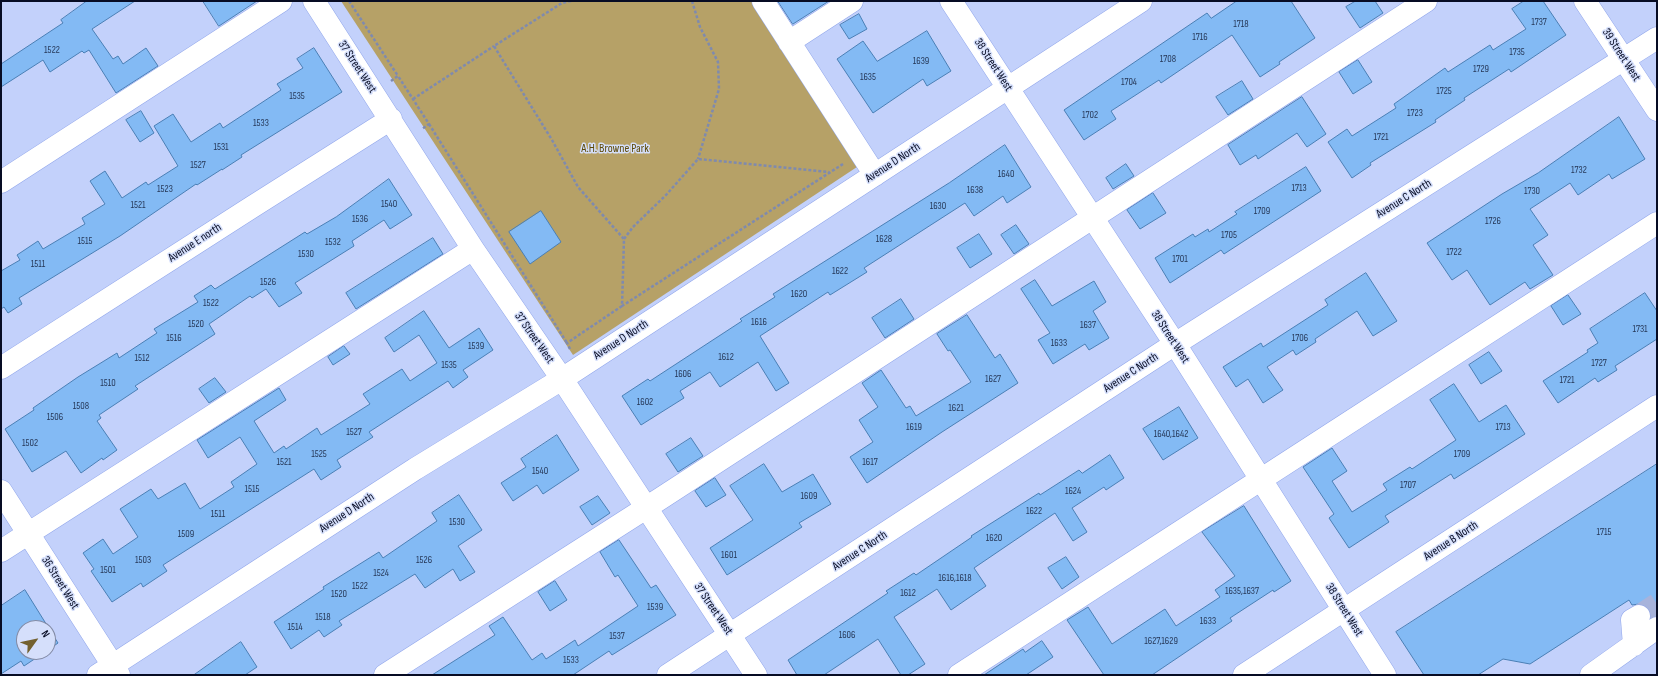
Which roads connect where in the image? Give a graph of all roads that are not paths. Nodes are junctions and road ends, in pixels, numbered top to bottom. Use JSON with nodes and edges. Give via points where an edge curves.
{"nodes":[{"id":1,"x":281,"y":1,"type":"edge"},
{"id":2,"x":314,"y":1,"type":"edge"},
{"id":3,"x":763,"y":1,"type":"edge"},
{"id":4,"x":852,"y":1,"type":"edge"},
{"id":5,"x":951,"y":1,"type":"edge"},
{"id":6,"x":1141,"y":1,"type":"edge"},
{"id":7,"x":1426,"y":1,"type":"edge"},
{"id":8,"x":1586,"y":1,"type":"edge"},
{"id":9,"x":1657,"y":38,"type":"edge"},
{"id":10,"x":789,"y":42,"type":"junction"},
{"id":11,"x":1624,"y":58,"type":"junction"},
{"id":12,"x":1008,"y":88,"type":"junction"},
{"id":13,"x":1657,"y":110,"type":"edge"},
{"id":14,"x":391,"y":119,"type":"junction"},
{"id":15,"x":875,"y":175,"type":"junction"},
{"id":16,"x":1,"y":182,"type":"edge"},
{"id":17,"x":1091,"y":218,"type":"junction"},
{"id":18,"x":1657,"y":223,"type":"edge"},
{"id":19,"x":473,"y":250,"type":"junction"},
{"id":20,"x":1175,"y":344,"type":"junction"},
{"id":21,"x":1,"y":368,"type":"edge"},
{"id":22,"x":571,"y":373,"type":"junction"},
{"id":23,"x":1657,"y":406,"type":"edge"},
{"id":24,"x":1260,"y":480,"type":"junction"},
{"id":25,"x":1,"y":490,"type":"edge"},
{"id":26,"x":646,"y":508,"type":"junction"},
{"id":27,"x":29,"y":533,"type":"junction"},
{"id":28,"x":1,"y":551,"type":"edge"},
{"id":29,"x":1345,"y":611,"type":"junction"},
{"id":30,"x":1639,"y":616,"type":"tunnel mouth"},
{"id":31,"x":1657,"y":628,"type":"tunnel mouth"},
{"id":32,"x":730,"y":635,"type":"junction"},
{"id":33,"x":1634,"y":645,"type":"junction"},
{"id":34,"x":110,"y":672,"type":"edge"},
{"id":35,"x":385,"y":675,"type":"edge"},
{"id":36,"x":668,"y":675,"type":"edge"},
{"id":37,"x":756,"y":675,"type":"edge"},
{"id":38,"x":959,"y":675,"type":"edge"},
{"id":39,"x":1244,"y":675,"type":"edge"},
{"id":40,"x":1385,"y":675,"type":"edge"},
{"id":41,"x":1591,"y":675,"type":"edge"}],
"edges":[{"from":1,"to":16,"type":"street"},
{"from":2,"to":14,"type":"street","name":"37 Street West"},
{"from":3,"to":10,"type":"street"},
{"from":4,"to":10,"type":"street"},
{"from":5,"to":12,"type":"street","name":"38 Street West"},
{"from":6,"to":12,"type":"street","name":"Avenue D North"},
{"from":7,"to":17,"type":"street"},
{"from":8,"to":11,"type":"street","name":"39 Street West"},
{"from":9,"to":11,"type":"street","name":"Avenue C North"},
{"from":10,"to":15,"type":"street"},
{"from":11,"to":13,"type":"street","name":"39 Street West"},
{"from":11,"to":20,"type":"street","name":"Avenue C North"},
{"from":12,"to":15,"type":"street","name":"Avenue D North"},
{"from":12,"to":17,"type":"street","name":"38 Street West"},
{"from":14,"to":19,"type":"street","name":"37 Street West"},
{"from":14,"to":21,"type":"street","name":"Avenue E north"},
{"from":15,"to":22,"type":"street","name":"Avenue D North"},
{"from":17,"to":20,"type":"street","name":"38 Street West"},
{"from":17,"to":26,"type":"street"},
{"from":18,"to":24,"type":"street"},
{"from":19,"to":22,"type":"street","name":"37 Street West"},
{"from":19,"to":27,"type":"street"},
{"from":20,"to":24,"type":"street","name":"38 Street West"},
{"from":20,"to":32,"type":"street","name":"Avenue C North"},
{"from":22,"to":26,"type":"street","name":"37 Street West"},
{"from":22,"to":34,"type":"street","name":"Avenue D North","via":[[415,469]]},
{"from":23,"to":29,"type":"street","name":"Avenue B North"},
{"from":24,"to":29,"type":"street","name":"38 Street West"},
{"from":24,"to":38,"type":"street"},
{"from":25,"to":27,"type":"street","name":"36 Street West"},
{"from":26,"to":32,"type":"street","name":"37 Street West"},
{"from":26,"to":35,"type":"street"},
{"from":27,"to":28,"type":"street"},
{"from":27,"to":34,"type":"street","name":"36 Street West"},
{"from":29,"to":39,"type":"street","name":"Avenue B North"},
{"from":29,"to":40,"type":"street","name":"38 Street West"},
{"from":30,"to":33,"type":"street","via":[[1632,620]]},
{"from":31,"to":33,"type":"street"},
{"from":32,"to":36,"type":"street","name":"Avenue C North"},
{"from":32,"to":37,"type":"street","name":"37 Street West"},
{"from":33,"to":41,"type":"street"}]}
